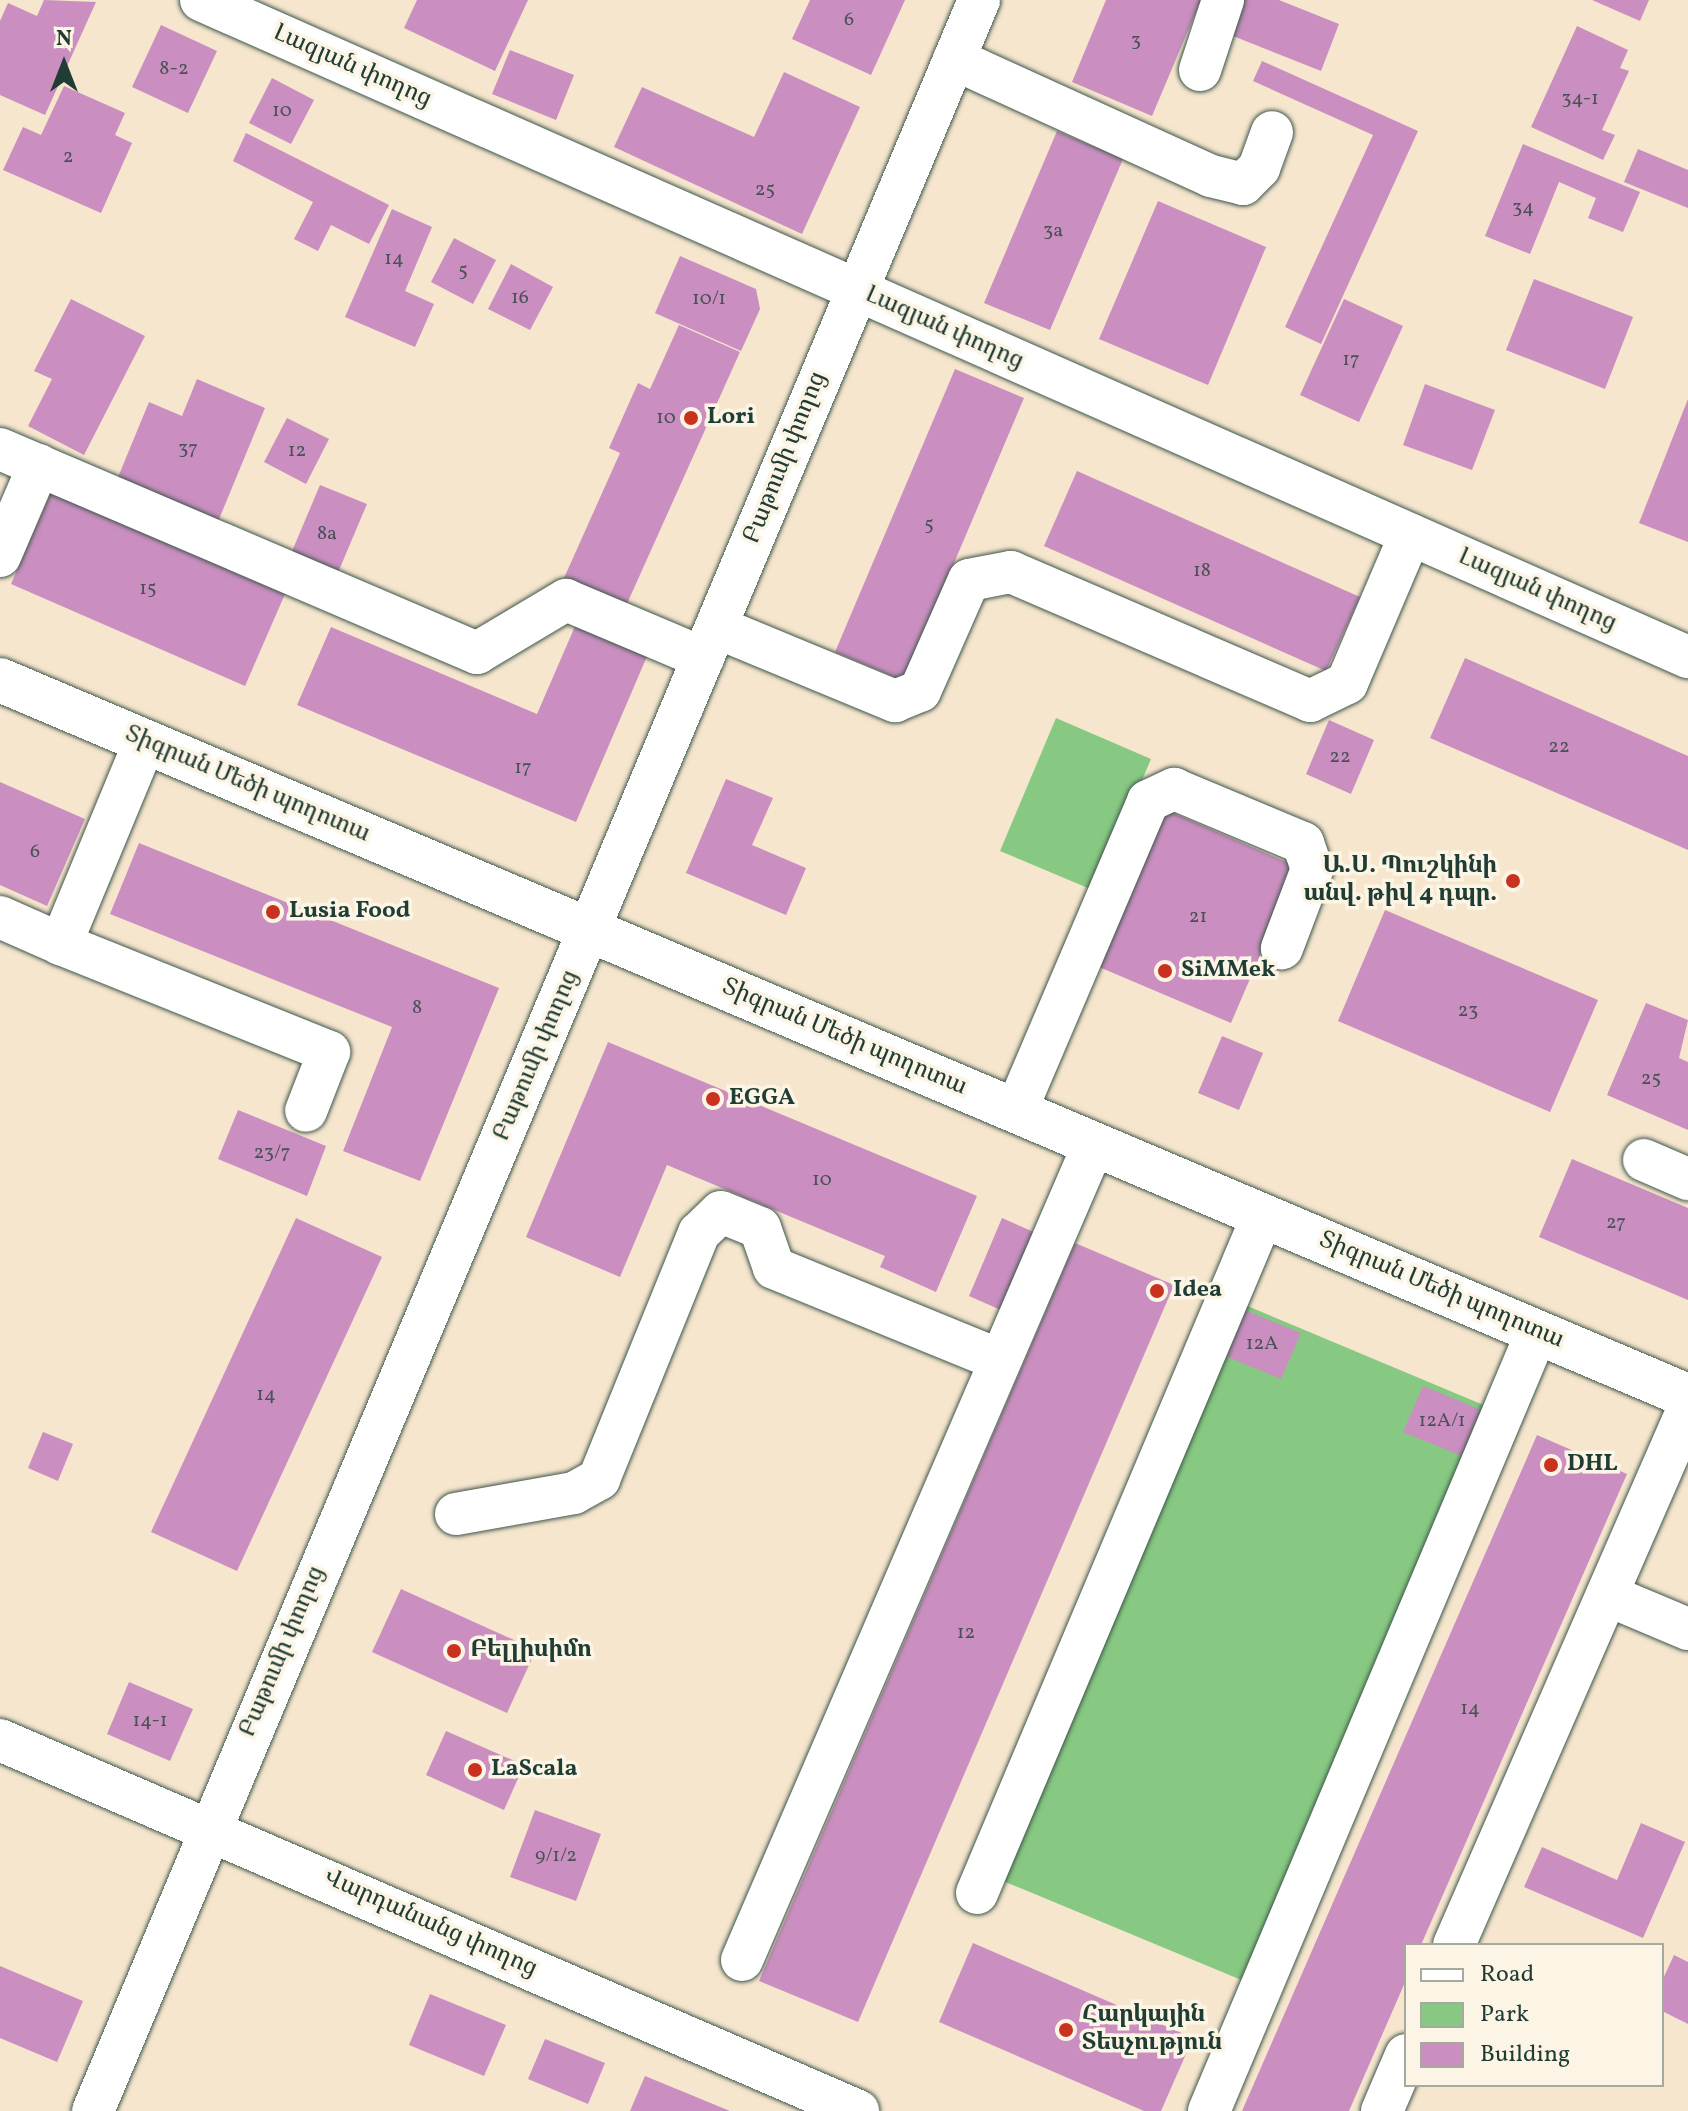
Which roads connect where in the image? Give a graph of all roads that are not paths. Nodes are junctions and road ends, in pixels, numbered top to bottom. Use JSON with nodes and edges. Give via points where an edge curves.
{"nodes":[{"id":1,"x":201,"y":0,"type":"edge"},
{"id":2,"x":979,"y":0,"type":"edge"},
{"id":3,"x":1223,"y":0,"type":"edge"},
{"id":4,"x":954,"y":59,"type":"junction"},
{"id":5,"x":1200,"y":70,"type":"dead end"},
{"id":6,"x":1272,"y":132,"type":"dead end"},
{"id":7,"x":856,"y":290,"type":"junction"},
{"id":8,"x":0,"y":449,"type":"edge"},
{"id":9,"x":39,"y":465,"type":"junction"},
{"id":10,"x":1410,"y":535,"type":"junction"},
{"id":11,"x":0,"y":556,"type":"edge"},
{"id":12,"x":710,"y":643,"type":"junction"},
{"id":13,"x":1688,"y":657,"type":"edge"},
{"id":14,"x":0,"y":680,"type":"edge"},
{"id":15,"x":145,"y":741,"type":"junction"},
{"id":16,"x":5,"y":926,"type":"edge"},
{"id":17,"x":590,"y":930,"type":"junction"},
{"id":18,"x":61,"y":944,"type":"junction"},
{"id":19,"x":1282,"y":948,"type":"dead end"},
{"id":20,"x":306,"y":1111,"type":"dead end"},
{"id":21,"x":1016,"y":1111,"type":"junction"},
{"id":22,"x":1094,"y":1144,"type":"junction"},
{"id":23,"x":1644,"y":1160,"type":"dead end"},
{"id":24,"x":1688,"y":1179,"type":"edge"},
{"id":25,"x":1263,"y":1215,"type":"junction"},
{"id":26,"x":1537,"y":1332,"type":"junction"},
{"id":27,"x":1000,"y":1360,"type":"junction"},
{"id":28,"x":1688,"y":1396,"type":"edge"},
{"id":29,"x":1688,"y":1409,"type":"edge"},
{"id":30,"x":456,"y":1514,"type":"dead end"},
{"id":31,"x":1607,"y":1595,"type":"junction"},
{"id":32,"x":1688,"y":1629,"type":"edge"},
{"id":33,"x":0,"y":1740,"type":"edge"},
{"id":34,"x":208,"y":1828,"type":"junction"},
{"id":35,"x":977,"y":1893,"type":"dead end"},
{"id":36,"x":1455,"y":1943,"type":"edge"},
{"id":37,"x":742,"y":1960,"type":"dead end"},
{"id":38,"x":1404,"y":2060,"type":"edge"},
{"id":39,"x":93,"y":2111,"type":"edge"},
{"id":40,"x":858,"y":2111,"type":"edge"},
{"id":41,"x":1209,"y":2111,"type":"edge"},
{"id":42,"x":1382,"y":2111,"type":"edge"}],
"edges":[{"from":1,"to":7,"type":"street","name":"Լազյան փողոց"},
{"from":2,"to":4,"type":"street","name":"Բաթումի փողոց"},
{"from":3,"to":5,"type":"street"},
{"from":4,"to":6,"type":"street","via":[[1211,176],[1243,184],[1259,168]]},
{"from":4,"to":7,"type":"street","name":"Բաթումի փողոց"},
{"from":7,"to":10,"type":"street","name":"Լազյան փողոց"},
{"from":7,"to":12,"type":"street","name":"Բաթումի փողոց"},
{"from":8,"to":9,"type":"street"},
{"from":9,"to":11,"type":"street"},
{"from":9,"to":12,"type":"street","via":[[477,653],[566,600]]},
{"from":10,"to":12,"type":"street","via":[[1347,683],[1310,701],[1011,572],[969,580],[920,691],[895,701]]},
{"from":10,"to":13,"type":"street","name":"Լազյան փողոց"},
{"from":12,"to":17,"type":"street","name":"Բաթումի փողոց"},
{"from":14,"to":15,"type":"main road","name":"Տիգրան Մեծի պողոտա"},
{"from":15,"to":17,"type":"main road","name":"Տիգրան Մեծի պողոտա"},
{"from":15,"to":18,"type":"street"},
{"from":16,"to":18,"type":"street"},
{"from":17,"to":21,"type":"main road","name":"Տիգրան Մեծի պողոտա"},
{"from":17,"to":34,"type":"street","name":"Բաթումի փողոց"},
{"from":18,"to":20,"type":"street","via":[[329,1052]]},
{"from":19,"to":21,"type":"street","via":[[1312,869],[1303,843],[1174,789],[1148,801]]},
{"from":21,"to":22,"type":"main road","name":"Տիգրան Մեծի պողոտա"},
{"from":22,"to":25,"type":"main road","name":"Տիգրան Մեծի պողոտա"},
{"from":22,"to":27,"type":"street"},
{"from":23,"to":24,"type":"street"},
{"from":25,"to":26,"type":"main road","name":"Տիգրան Մեծի պողոտա"},
{"from":25,"to":35,"type":"street"},
{"from":26,"to":28,"type":"main road","name":"Տիգրան Մեծի պողոտա"},
{"from":26,"to":41,"type":"street"},
{"from":27,"to":30,"type":"street","via":[[774,1268],[760,1228],[721,1212],[699,1233],[599,1479],[574,1493]]},
{"from":27,"to":37,"type":"street"},
{"from":29,"to":31,"type":"street"},
{"from":31,"to":32,"type":"street"},
{"from":31,"to":36,"type":"street"},
{"from":33,"to":34,"type":"street","name":"Վարդանանց փողոց"},
{"from":34,"to":39,"type":"street","name":"Բաթումի փողոց"},
{"from":34,"to":40,"type":"street","name":"Վարդանանց փողոց"},
{"from":38,"to":42,"type":"street"}]}
